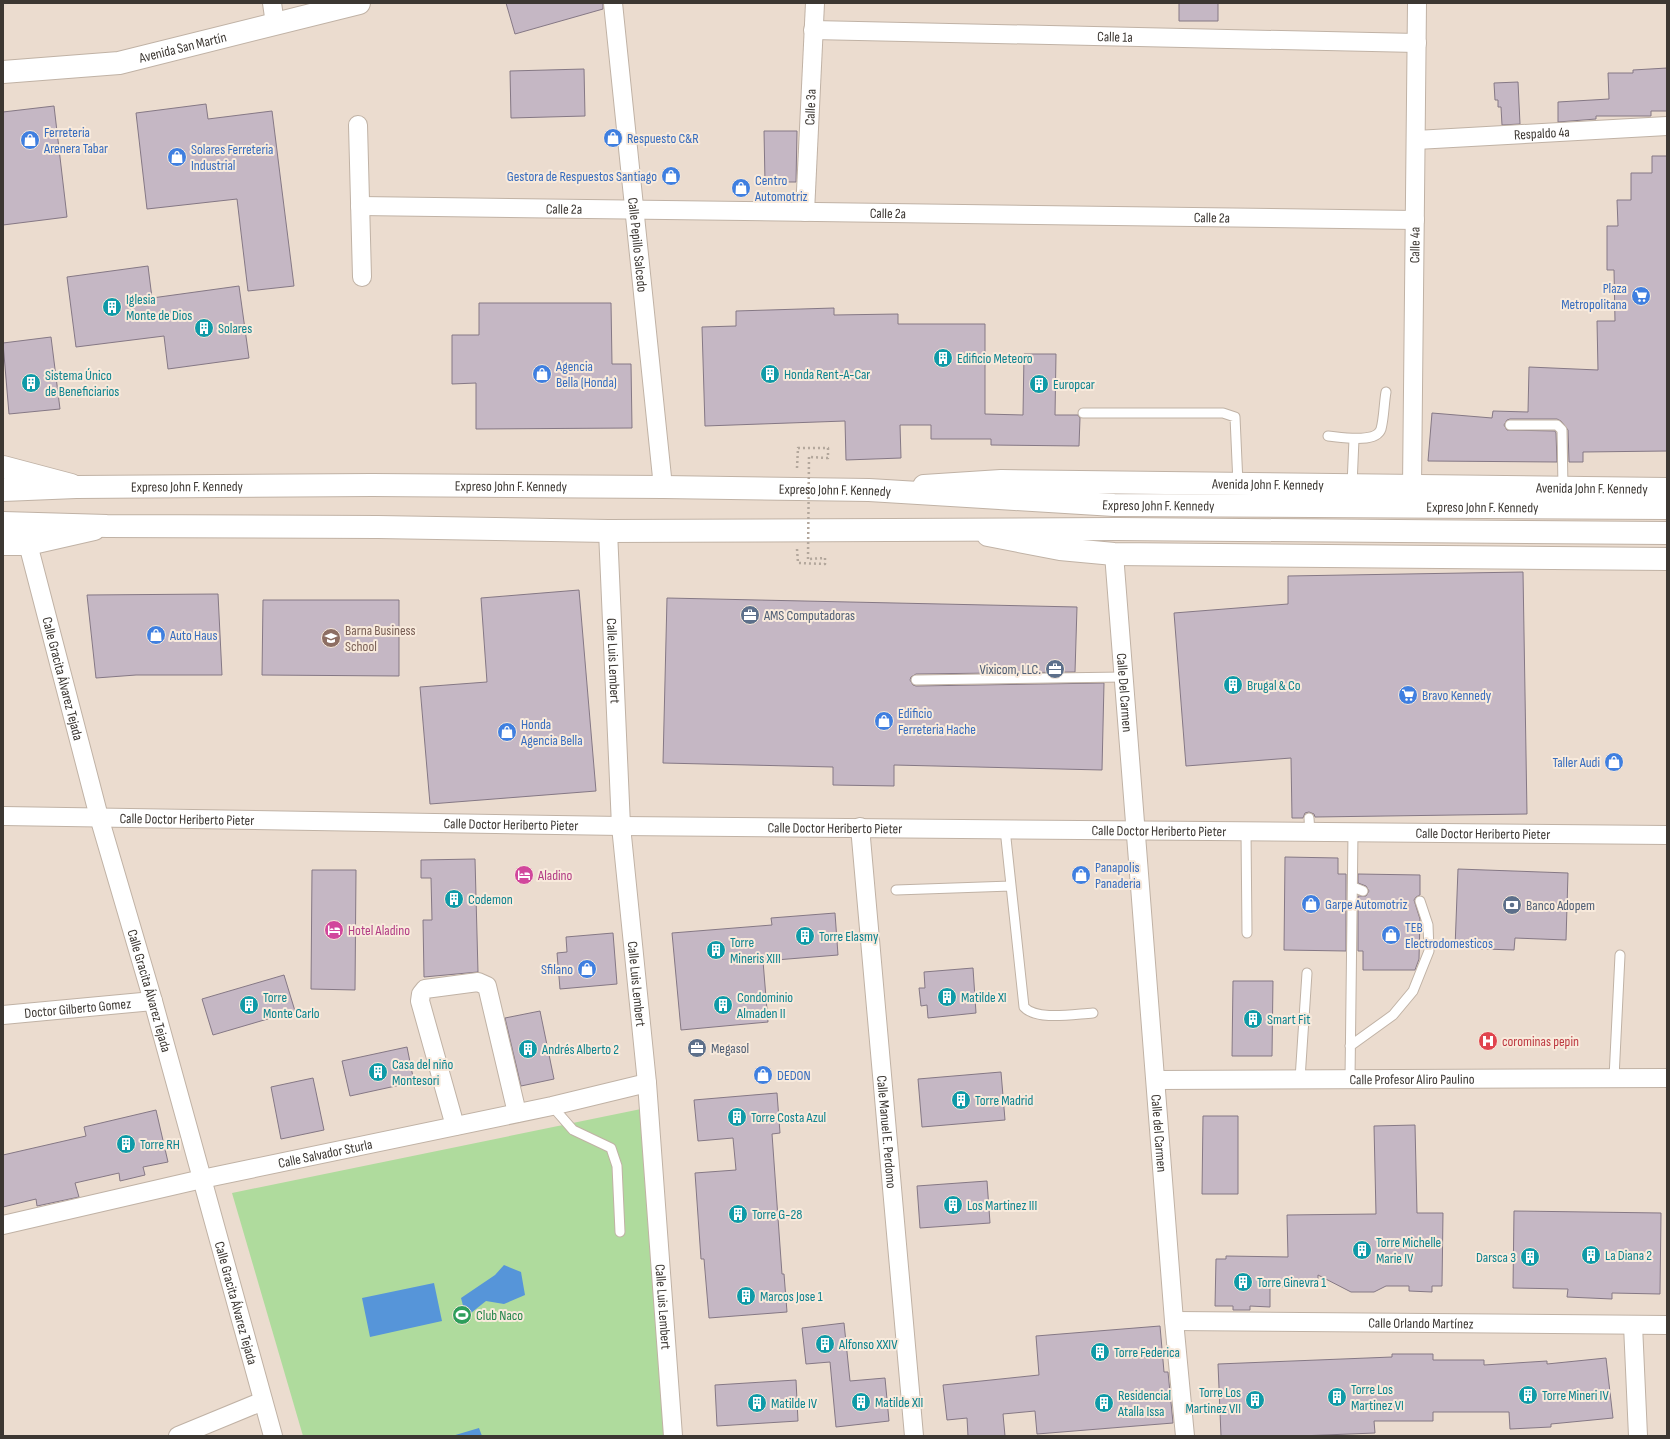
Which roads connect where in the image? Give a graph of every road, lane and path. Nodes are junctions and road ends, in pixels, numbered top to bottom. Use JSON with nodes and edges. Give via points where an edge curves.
{"nodes":[{"id":1,"x":359,"y":3,"type":"edge"},
{"id":2,"x":613,"y":3,"type":"edge"},
{"id":3,"x":815,"y":3,"type":"edge"},
{"id":4,"x":1417,"y":3,"type":"edge"},
{"id":5,"x":273,"y":14,"type":"edge"},
{"id":6,"x":813,"y":30,"type":"junction"},
{"id":7,"x":1417,"y":43,"type":"junction"},
{"id":8,"x":3,"y":72,"type":"edge"},
{"id":9,"x":358,"y":125,"type":"dead end"},
{"id":10,"x":1667,"y":126,"type":"edge"},
{"id":11,"x":1416,"y":140,"type":"junction"},
{"id":12,"x":360,"y":206,"type":"junction"},
{"id":13,"x":634,"y":210,"type":"junction"},
{"id":14,"x":805,"y":212,"type":"junction"},
{"id":15,"x":1415,"y":220,"type":"junction"},
{"id":16,"x":362,"y":277,"type":"dead end"},
{"id":17,"x":1386,"y":392,"type":"dead end"},
{"id":18,"x":1083,"y":413,"type":"dead end"},
{"id":19,"x":1510,"y":425,"type":"dead end"},
{"id":20,"x":1328,"y":436,"type":"dead end"},
{"id":21,"x":1354,"y":440,"type":"junction"},
{"id":22,"x":798,"y":448,"type":"dead end"},
{"id":23,"x":3,"y":467,"type":"edge"},
{"id":24,"x":1238,"y":484,"type":"junction"},
{"id":25,"x":1352,"y":486,"type":"junction"},
{"id":26,"x":76,"y":487,"type":"junction"},
{"id":27,"x":663,"y":487,"type":"junction"},
{"id":28,"x":1412,"y":487,"type":"junction"},
{"id":29,"x":1563,"y":488,"type":"junction"},
{"id":30,"x":1624,"y":489,"type":"junction"},
{"id":31,"x":1667,"y":489,"type":"edge"},
{"id":32,"x":3,"y":490,"type":"edge"},
{"id":33,"x":869,"y":490,"type":"junction"},
{"id":34,"x":1667,"y":500,"type":"edge"},
{"id":35,"x":1667,"y":508,"type":"edge"},
{"id":36,"x":3,"y":523,"type":"edge"},
{"id":37,"x":107,"y":526,"type":"junction"},
{"id":38,"x":608,"y":531,"type":"junction"},
{"id":39,"x":966,"y":531,"type":"junction"},
{"id":40,"x":1667,"y":533,"type":"edge"},
{"id":41,"x":3,"y":544,"type":"edge"},
{"id":42,"x":28,"y":544,"type":"junction"},
{"id":43,"x":1114,"y":554,"type":"junction"},
{"id":44,"x":1667,"y":556,"type":"edge"},
{"id":45,"x":798,"y":563,"type":"dead end"},
{"id":46,"x":1124,"y":677,"type":"junction"},
{"id":47,"x":916,"y":680,"type":"dead end"},
{"id":48,"x":3,"y":816,"type":"edge"},
{"id":49,"x":99,"y":817,"type":"junction"},
{"id":50,"x":621,"y":826,"type":"junction"},
{"id":51,"x":860,"y":827,"type":"junction"},
{"id":52,"x":1005,"y":829,"type":"junction"},
{"id":53,"x":1136,"y":831,"type":"junction"},
{"id":54,"x":1246,"y":832,"type":"junction"},
{"id":55,"x":1353,"y":833,"type":"junction"},
{"id":56,"x":1667,"y":836,"type":"edge"},
{"id":57,"x":1011,"y":886,"type":"junction"},
{"id":58,"x":1353,"y":887,"type":"junction"},
{"id":59,"x":896,"y":890,"type":"dead end"},
{"id":60,"x":1363,"y":891,"type":"dead end"},
{"id":61,"x":1420,"y":901,"type":"dead end"},
{"id":62,"x":1248,"y":933,"type":"dead end"},
{"id":63,"x":1620,"y":955,"type":"dead end"},
{"id":64,"x":1307,"y":973,"type":"dead end"},
{"id":65,"x":153,"y":1001,"type":"junction"},
{"id":66,"x":1093,"y":1013,"type":"dead end"},
{"id":67,"x":3,"y":1015,"type":"edge"},
{"id":68,"x":1350,"y":1046,"type":"junction"},
{"id":69,"x":1614,"y":1078,"type":"junction"},
{"id":70,"x":1667,"y":1078,"type":"edge"},
{"id":71,"x":1300,"y":1079,"type":"junction"},
{"id":72,"x":1350,"y":1079,"type":"junction"},
{"id":73,"x":1156,"y":1080,"type":"junction"},
{"id":74,"x":647,"y":1083,"type":"junction"},
{"id":75,"x":552,"y":1106,"type":"junction"},
{"id":76,"x":517,"y":1113,"type":"junction"},
{"id":77,"x":454,"y":1126,"type":"junction"},
{"id":78,"x":202,"y":1179,"type":"junction"},
{"id":79,"x":3,"y":1225,"type":"edge"},
{"id":80,"x":620,"y":1232,"type":"dead end"},
{"id":81,"x":1174,"y":1322,"type":"junction"},
{"id":82,"x":1667,"y":1325,"type":"edge"},
{"id":83,"x":1633,"y":1326,"type":"junction"},
{"id":84,"x":263,"y":1401,"type":"junction"},
{"id":85,"x":178,"y":1436,"type":"edge"},
{"id":86,"x":273,"y":1436,"type":"edge"},
{"id":87,"x":673,"y":1436,"type":"edge"},
{"id":88,"x":914,"y":1436,"type":"edge"},
{"id":89,"x":1185,"y":1436,"type":"edge"},
{"id":90,"x":1638,"y":1436,"type":"edge"}],
"edges":[{"from":1,"to":5,"type":"main road","name":"Avenida San Martín"},
{"from":2,"to":13,"type":"street","name":"Calle Pepillo Salcedo"},
{"from":3,"to":6,"type":"street","name":"Calle 3a"},
{"from":4,"to":7,"type":"street","name":"Calle 4a"},
{"from":5,"to":8,"type":"main road","name":"Avenida San Martín","via":[[119,63]]},
{"from":6,"to":7,"type":"street","name":"Calle 1a"},
{"from":6,"to":14,"type":"street","name":"Calle 3a"},
{"from":7,"to":11,"type":"street","name":"Calle 4a"},
{"from":9,"to":12,"type":"street"},
{"from":10,"to":11,"type":"street","name":"Respaldo 4a"},
{"from":11,"to":15,"type":"street","name":"Calle 4a"},
{"from":12,"to":13,"type":"street","name":"Calle 2a"},
{"from":12,"to":16,"type":"street"},
{"from":13,"to":14,"type":"street","name":"Calle 2a"},
{"from":13,"to":27,"type":"street","name":"Calle Pepillo Salcedo"},
{"from":14,"to":15,"type":"street","name":"Calle 2a"},
{"from":15,"to":28,"type":"street","name":"Calle 4a"},
{"from":17,"to":21,"type":"lane","via":[[1380,430],[1375,436]]},
{"from":18,"to":24,"type":"lane","via":[[1223,413],[1235,417]]},
{"from":19,"to":29,"type":"lane","via":[[1557,425],[1562,430]]},
{"from":20,"to":21,"type":"lane"},
{"from":21,"to":25,"type":"lane"},
{"from":22,"to":45,"type":"path","bridge":true,"via":[[828,448],[828,458],[809,457],[808,559],[825,558],[825,564]]},
{"from":23,"to":26,"type":"main road"},
{"from":24,"to":25,"type":"main road","name":"Avenida John F. Kennedy"},
{"from":24,"to":33,"type":"main road","name":"Avenida John F. Kennedy","via":[[1002,481]]},
{"from":25,"to":28,"type":"main road","name":"Avenida John F. Kennedy"},
{"from":26,"to":27,"type":"main road","name":"Expreso John F. Kennedy"},
{"from":26,"to":32,"type":"main road","name":"Expreso John F. Kennedy"},
{"from":27,"to":33,"type":"main road","name":"Expreso John F. Kennedy"},
{"from":28,"to":29,"type":"main road","name":"Avenida John F. Kennedy"},
{"from":29,"to":30,"type":"main road","name":"Avenida John F. Kennedy"},
{"from":30,"to":31,"type":"main road","name":"Avenida John F. Kennedy"},
{"from":30,"to":34,"type":"main road","via":[[1634,498]]},
{"from":33,"to":35,"type":"main road","name":"Expreso John F. Kennedy","via":[[1114,505]]},
{"from":36,"to":37,"type":"main road","name":"Expreso John F. Kennedy"},
{"from":37,"to":38,"type":"main road","name":"Expreso John F. Kennedy"},
{"from":37,"to":42,"type":"main road"},
{"from":38,"to":39,"type":"main road","name":"Expreso John F. Kennedy"},
{"from":38,"to":50,"type":"street","name":"Calle Luis Lembert"},
{"from":39,"to":40,"type":"main road","name":"Expreso John F. Kennedy","via":[[1117,529]]},
{"from":39,"to":43,"type":"main road","via":[[1060,549]]},
{"from":41,"to":42,"type":"main road"},
{"from":42,"to":49,"type":"street","name":"Calle Gracita Álvarez Tejada"},
{"from":43,"to":44,"type":"main road","via":[[1626,558]]},
{"from":43,"to":46,"type":"street","name":"Calle Del Carmen"},
{"from":46,"to":47,"type":"lane"},
{"from":46,"to":53,"type":"street","name":"Calle Del Carmen"},
{"from":48,"to":49,"type":"street","name":"Calle Doctor Heriberto Pieter"},
{"from":49,"to":50,"type":"street","name":"Calle Doctor Heriberto Pieter"},
{"from":49,"to":65,"type":"street","name":"Calle Gracita Álvarez Tejada"},
{"from":50,"to":51,"type":"street","name":"Calle Doctor Heriberto Pieter"},
{"from":50,"to":74,"type":"street","name":"Calle Luis Lembert"},
{"from":51,"to":52,"type":"street","name":"Calle Doctor Heriberto Pieter"},
{"from":51,"to":88,"type":"street","name":"Calle Manuel E. Perdomo"},
{"from":52,"to":53,"type":"street","name":"Calle Doctor Heriberto Pieter"},
{"from":52,"to":57,"type":"lane"},
{"from":53,"to":54,"type":"street","name":"Calle Doctor Heriberto Pieter"},
{"from":53,"to":73,"type":"street","name":"Calle del Carmen"},
{"from":54,"to":55,"type":"street","name":"Calle Doctor Heriberto Pieter","via":[[1309,825]]},
{"from":54,"to":62,"type":"lane"},
{"from":55,"to":56,"type":"street","name":"Calle Doctor Heriberto Pieter"},
{"from":55,"to":58,"type":"lane"},
{"from":57,"to":59,"type":"lane"},
{"from":57,"to":66,"type":"lane","via":[[1024,1007],[1029,1013],[1038,1015]]},
{"from":58,"to":60,"type":"lane"},
{"from":58,"to":68,"type":"lane"},
{"from":61,"to":68,"type":"lane","via":[[1428,925],[1429,951],[1414,991],[1393,1015]]},
{"from":63,"to":69,"type":"lane"},
{"from":64,"to":71,"type":"lane"},
{"from":65,"to":67,"type":"street","name":"Doctor Gilberto Gomez"},
{"from":65,"to":78,"type":"street","name":"Calle Gracita Álvarez Tejada"},
{"from":68,"to":72,"type":"lane"},
{"from":69,"to":70,"type":"street","name":"Calle Profesor Aliro Paulino"},
{"from":69,"to":72,"type":"street","name":"Calle Profesor Aliro Paulino"},
{"from":71,"to":72,"type":"street","name":"Calle Profesor Aliro Paulino"},
{"from":71,"to":73,"type":"street","name":"Calle Profesor Aliro Paulino"},
{"from":73,"to":81,"type":"street","name":"Calle del Carmen"},
{"from":74,"to":75,"type":"street","name":"Calle Salvador Sturla"},
{"from":74,"to":87,"type":"street","name":"Calle Luis Lembert"},
{"from":75,"to":76,"type":"street","name":"Calle Salvador Sturla"},
{"from":75,"to":80,"type":"lane","via":[[573,1130],[611,1148],[617,1166]]},
{"from":76,"to":77,"type":"street","name":"Calle Salvador Sturla"},
{"from":76,"to":77,"type":"street","via":[[487,986],[478,982],[425,990],[420,1001]]},
{"from":77,"to":78,"type":"street","name":"Calle Salvador Sturla"},
{"from":78,"to":79,"type":"street","name":"Calle Salvador Sturla"},
{"from":78,"to":84,"type":"street","name":"Calle Gracita Álvarez Tejada"},
{"from":81,"to":83,"type":"street","name":"Calle Orlando Martínez"},
{"from":81,"to":89,"type":"street","name":"Calle del Carmen"},
{"from":82,"to":83,"type":"street","name":"Calle Orlando Martínez"},
{"from":83,"to":90,"type":"street"},
{"from":84,"to":85,"type":"street"},
{"from":84,"to":86,"type":"street","name":"Calle Gracita Álvarez Tejada"}]}
